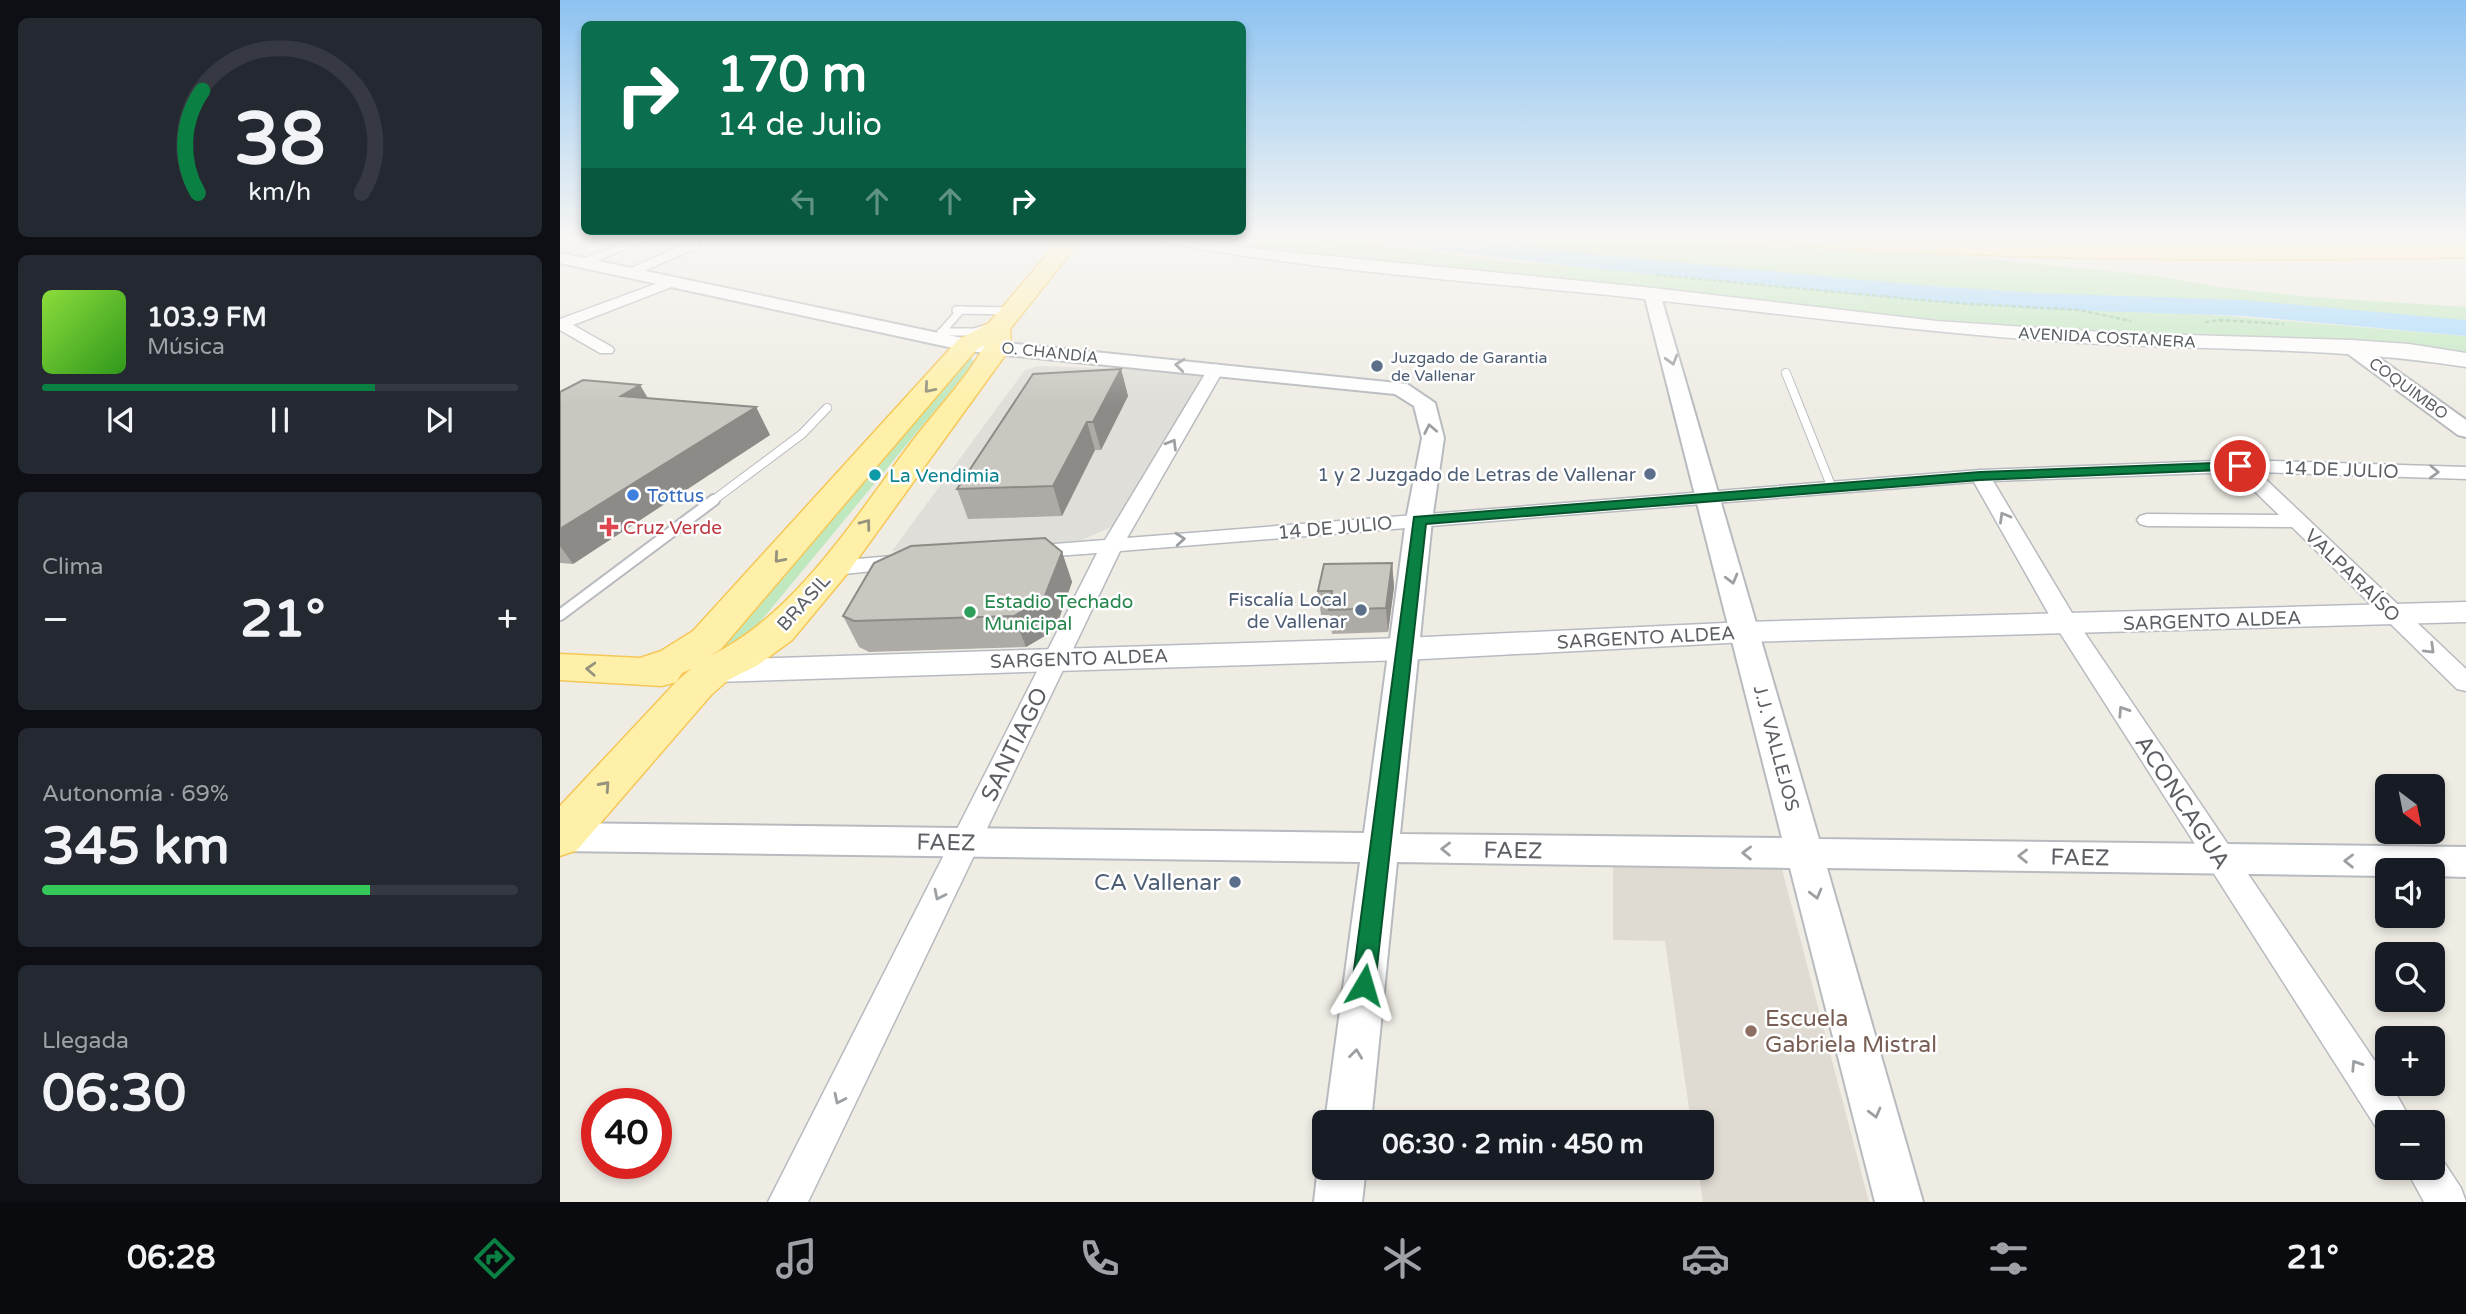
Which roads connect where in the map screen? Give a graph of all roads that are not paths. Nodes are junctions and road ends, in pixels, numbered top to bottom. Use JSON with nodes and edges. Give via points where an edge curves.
{"nodes":[{"id":1,"x":641,"y":293,"type":"edge"},
{"id":2,"x":741,"y":293,"type":"edge"},
{"id":3,"x":1017,"y":293,"type":"edge"},
{"id":4,"x":1652,"y":293,"type":"edge"},
{"id":5,"x":1710,"y":293,"type":"edge"},
{"id":6,"x":562,"y":324,"type":"edge"},
{"id":7,"x":979,"y":330,"type":"junction"},
{"id":8,"x":2351,"y":347,"type":"junction"},
{"id":9,"x":606,"y":350,"type":"dead end"},
{"id":10,"x":2466,"y":360,"type":"edge"},
{"id":11,"x":1216,"y":369,"type":"junction"},
{"id":12,"x":1786,"y":373,"type":"dead end"},
{"id":13,"x":827,"y":408,"type":"dead end"},
{"id":14,"x":2466,"y":430,"type":"edge"},
{"id":15,"x":2240,"y":466,"type":"junction"},
{"id":16,"x":2466,"y":473,"type":"edge"},
{"id":17,"x":1980,"y":476,"type":"junction"},
{"id":18,"x":1832,"y":488,"type":"junction"},
{"id":19,"x":1710,"y":498,"type":"junction"},
{"id":20,"x":1419,"y":520,"type":"junction"},
{"id":21,"x":2147,"y":520,"type":"dead end"},
{"id":22,"x":2297,"y":520,"type":"junction"},
{"id":23,"x":1112,"y":545,"type":"junction"},
{"id":24,"x":1015,"y":553,"type":"edge"},
{"id":25,"x":931,"y":560,"type":"edge"},
{"id":26,"x":834,"y":568,"type":"junction"},
{"id":27,"x":2466,"y":612,"type":"edge"},
{"id":28,"x":2393,"y":613,"type":"junction"},
{"id":29,"x":560,"y":615,"type":"edge"},
{"id":30,"x":2067,"y":625,"type":"junction"},
{"id":31,"x":779,"y":631,"type":"junction"},
{"id":32,"x":1746,"y":632,"type":"junction"},
{"id":33,"x":1404,"y":649,"type":"junction"},
{"id":34,"x":710,"y":656,"type":"junction"},
{"id":35,"x":1056,"y":658,"type":"junction"},
{"id":36,"x":560,"y":667,"type":"edge"},
{"id":37,"x":825,"y":667,"type":"junction"},
{"id":38,"x":639,"y":672,"type":"junction"},
{"id":39,"x":2466,"y":683,"type":"edge"},
{"id":40,"x":680,"y":702,"type":"junction"},
{"id":41,"x":560,"y":837,"type":"edge"},
{"id":42,"x":965,"y":842,"type":"junction"},
{"id":43,"x":1380,"y":848,"type":"junction"},
{"id":44,"x":1805,"y":853,"type":"junction"},
{"id":45,"x":2220,"y":859,"type":"junction"},
{"id":46,"x":2466,"y":862,"type":"edge"},
{"id":47,"x":1349,"y":1110,"type":"edge"},
{"id":48,"x":2386,"y":1110,"type":"edge"},
{"id":49,"x":1341,"y":1180,"type":"edge"},
{"id":50,"x":2433,"y":1180,"type":"edge"},
{"id":51,"x":788,"y":1202,"type":"edge"},
{"id":52,"x":1338,"y":1202,"type":"edge"},
{"id":53,"x":1899,"y":1202,"type":"edge"},
{"id":54,"x":2447,"y":1202,"type":"edge"}],
"edges":[{"from":1,"to":6,"type":"street"},
{"from":2,"to":7,"type":"street","name":"O. CHANDÍA"},
{"from":3,"to":7,"type":"main road","name":"BRASIL"},
{"from":4,"to":19,"type":"street","name":"J.J. VALLEJOS","one_way":true},
{"from":5,"to":8,"type":"main road","name":"AVENIDA COSTANERA","via":[[1937,327]]},
{"from":6,"to":9,"type":"street"},
{"from":7,"to":7,"type":"lane","via":[[958,310]]},
{"from":11,"to":7,"type":"street","name":"O. CHANDÍA","one_way":true},
{"from":26,"to":7,"type":"main road","name":"BRASIL","one_way":true},
{"from":7,"to":34,"type":"main road","name":"BRASIL","one_way":true},
{"from":8,"to":10,"type":"main road","name":"AVENIDA COSTANERA"},
{"from":8,"to":14,"type":"street","name":"COQUIMBO"},
{"from":20,"to":11,"type":"street","name":"O. CHANDÍA","one_way":true,"via":[[1433,438],[1424,403],[1414,395],[1400,388]]},
{"from":23,"to":11,"type":"street","name":"SANTIAGO","one_way":true},
{"from":12,"to":18,"type":"lane"},
{"from":13,"to":29,"type":"lane","via":[[802,434]]},
{"from":15,"to":16,"type":"street","name":"14 DE JULIO","one_way":true},
{"from":15,"to":17,"type":"street","name":"14 DE JULIO"},
{"from":15,"to":22,"type":"street","name":"VALPARAÍSO"},
{"from":17,"to":18,"type":"street","name":"14 DE JULIO"},
{"from":30,"to":17,"type":"street","name":"ACONCAGUA","one_way":true},
{"from":18,"to":19,"type":"street","name":"14 DE JULIO"},
{"from":19,"to":20,"type":"street","name":"14 DE JULIO"},
{"from":19,"to":32,"type":"street","name":"J.J. VALLEJOS","one_way":true},
{"from":23,"to":20,"type":"street","name":"14 DE JULIO","one_way":true},
{"from":20,"to":33,"type":"street","name":"O. CHANDÍA"},
{"from":21,"to":22,"type":"street"},
{"from":22,"to":28,"type":"street","name":"VALPARAÍSO"},
{"from":23,"to":24,"type":"street","name":"14 DE JULIO"},
{"from":23,"to":35,"type":"street","name":"SANTIAGO"},
{"from":25,"to":26,"type":"street"},
{"from":26,"to":31,"type":"main road","name":"BRASIL"},
{"from":27,"to":28,"type":"main road","name":"SARGENTO ALDEA"},
{"from":28,"to":30,"type":"main road","name":"SARGENTO ALDEA"},
{"from":28,"to":39,"type":"street","name":"VALPARAÍSO","one_way":true},
{"from":30,"to":32,"type":"main road","name":"SARGENTO ALDEA"},
{"from":45,"to":30,"type":"street","name":"ACONCAGUA","one_way":true},
{"from":31,"to":34,"type":"main road","name":"BRASIL","via":[[744,656]]},
{"from":31,"to":37,"type":"main road","name":"SARGENTO ALDEA","via":[[778,641],[786,649]]},
{"from":32,"to":33,"type":"main road","name":"SARGENTO ALDEA"},
{"from":32,"to":44,"type":"street","name":"J.J. VALLEJOS"},
{"from":33,"to":35,"type":"main road","name":"SARGENTO ALDEA"},
{"from":33,"to":43,"type":"street","name":"O. CHANDÍA"},
{"from":34,"to":37,"type":"main road","name":"SARGENTO ALDEA"},
{"from":34,"to":38,"type":"main road","name":"BRASIL"},
{"from":34,"to":40,"type":"main road","name":"BRASIL"},
{"from":35,"to":37,"type":"main road","name":"SARGENTO ALDEA"},
{"from":35,"to":42,"type":"street","name":"SANTIAGO"},
{"from":38,"to":36,"type":"main road","one_way":true},
{"from":38,"to":40,"type":"main road","via":[[674,674],[685,681]]},
{"from":41,"to":40,"type":"main road","name":"BRASIL","one_way":true},
{"from":41,"to":42,"type":"street","name":"FAEZ"},
{"from":42,"to":43,"type":"street","name":"FAEZ"},
{"from":42,"to":51,"type":"street","name":"SANTIAGO","one_way":true},
{"from":44,"to":43,"type":"street","name":"FAEZ","one_way":true},
{"from":47,"to":43,"type":"street","name":"O. CHANDÍA","one_way":true},
{"from":45,"to":44,"type":"street","name":"FAEZ","one_way":true},
{"from":44,"to":53,"type":"street","name":"J.J. VALLEJOS","one_way":true},
{"from":46,"to":45,"type":"street","name":"FAEZ","one_way":true},
{"from":48,"to":45,"type":"street","name":"ACONCAGUA","one_way":true},
{"from":49,"to":52,"type":"street"},
{"from":50,"to":54,"type":"street"}]}
